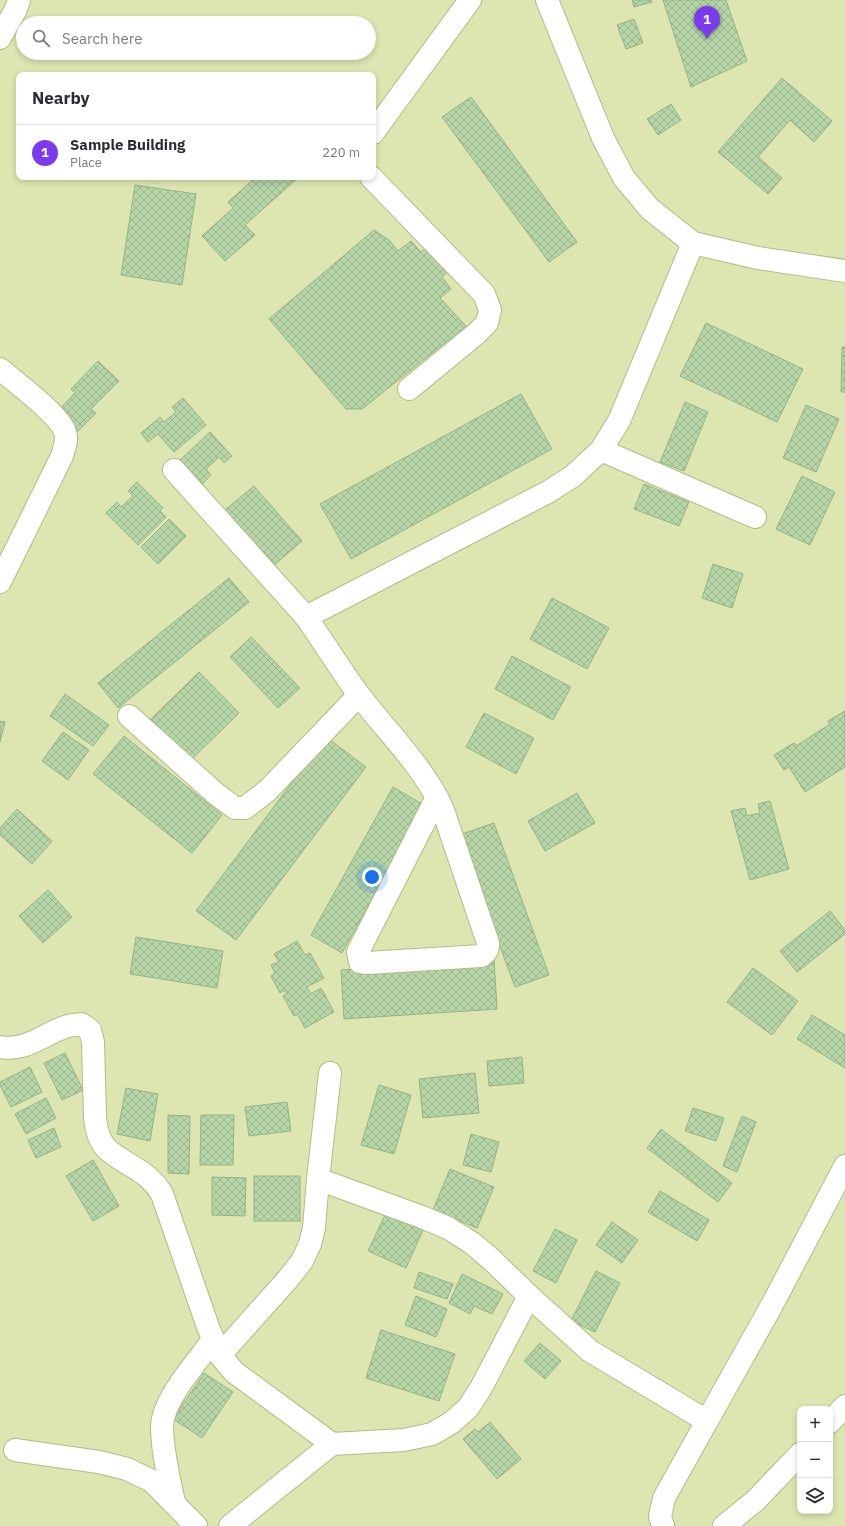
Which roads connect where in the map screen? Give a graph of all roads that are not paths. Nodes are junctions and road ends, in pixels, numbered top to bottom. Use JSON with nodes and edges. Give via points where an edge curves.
{"nodes":[{"id":1,"x":19,"y":0,"type":"edge"},
{"id":2,"x":470,"y":0,"type":"edge"},
{"id":3,"x":547,"y":0,"type":"edge"},
{"id":4,"x":0,"y":38,"type":"edge"},
{"id":5,"x":376,"y":129,"type":"edge"},
{"id":6,"x":374,"y":180,"type":"edge"},
{"id":7,"x":693,"y":243,"type":"junction"},
{"id":8,"x":845,"y":271,"type":"edge"},
{"id":9,"x":0,"y":369,"type":"edge"},
{"id":10,"x":409,"y":389,"type":"dead end"},
{"id":11,"x":601,"y":450,"type":"junction"},
{"id":12,"x":174,"y":470,"type":"dead end"},
{"id":13,"x":755,"y":518,"type":"dead end"},
{"id":14,"x":0,"y":582,"type":"edge"},
{"id":15,"x":306,"y":617,"type":"junction"},
{"id":16,"x":359,"y":695,"type":"junction"},
{"id":17,"x":129,"y":716,"type":"dead end"},
{"id":18,"x":438,"y":797,"type":"junction"},
{"id":19,"x":0,"y":1047,"type":"edge"},
{"id":20,"x":330,"y":1073,"type":"dead end"},
{"id":21,"x":845,"y":1166,"type":"edge"},
{"id":22,"x":318,"y":1179,"type":"junction"},
{"id":23,"x":529,"y":1296,"type":"junction"},
{"id":24,"x":216,"y":1347,"type":"junction"},
{"id":25,"x":845,"y":1406,"type":"edge"},
{"id":26,"x":833,"y":1419,"type":"edge"},
{"id":27,"x":707,"y":1421,"type":"junction"},
{"id":28,"x":332,"y":1444,"type":"junction"},
{"id":29,"x":15,"y":1450,"type":"dead end"},
{"id":30,"x":797,"y":1457,"type":"edge"},
{"id":31,"x":174,"y":1502,"type":"junction"},
{"id":32,"x":196,"y":1526,"type":"edge"},
{"id":33,"x":230,"y":1526,"type":"edge"},
{"id":34,"x":663,"y":1526,"type":"edge"},
{"id":35,"x":724,"y":1526,"type":"edge"}],
"edges":[{"from":1,"to":4,"type":"street"},
{"from":2,"to":5,"type":"street"},
{"from":3,"to":7,"type":"street","via":[[603,138],[624,178],[650,209]]},
{"from":6,"to":10,"type":"street","via":[[484,294],[490,310],[487,323],[476,334]]},
{"from":7,"to":8,"type":"street","via":[[758,258]]},
{"from":7,"to":11,"type":"street","via":[[619,421]]},
{"from":9,"to":14,"type":"street","via":[[59,420],[65,432],[66,443]]},
{"from":11,"to":13,"type":"street"},
{"from":11,"to":15,"type":"street","via":[[573,476],[548,492]]},
{"from":12,"to":15,"type":"street"},
{"from":15,"to":16,"type":"street"},
{"from":16,"to":17,"type":"street","via":[[267,791],[245,808],[234,808],[215,793]]},
{"from":16,"to":18,"type":"street"},
{"from":18,"to":18,"type":"street","via":[[488,949],[481,956],[367,964],[360,962],[358,952]]},
{"from":19,"to":24,"type":"street","via":[[21,1048],[68,1026],[80,1024],[90,1030],[93,1042],[96,1128],[100,1139],[107,1148],[157,1185]]},
{"from":20,"to":22,"type":"street"},
{"from":21,"to":27,"type":"street"},
{"from":22,"to":23,"type":"street","via":[[448,1228],[472,1243]]},
{"from":22,"to":24,"type":"street","via":[[314,1228],[302,1261],[288,1279]]},
{"from":23,"to":27,"type":"street","via":[[590,1351]]},
{"from":23,"to":28,"type":"street","via":[[481,1388],[468,1408],[451,1423],[432,1434],[404,1440]]},
{"from":24,"to":28,"type":"street","via":[[234,1372]]},
{"from":24,"to":31,"type":"street","via":[[175,1392],[166,1408],[162,1425],[163,1442]]},
{"from":25,"to":26,"type":"street"},
{"from":27,"to":34,"type":"street","via":[[664,1498],[660,1516]]},
{"from":28,"to":33,"type":"street"},
{"from":29,"to":31,"type":"street","via":[[99,1462],[127,1469],[152,1481]]},
{"from":30,"to":35,"type":"street","via":[[755,1502]]},
{"from":31,"to":32,"type":"street"}]}
